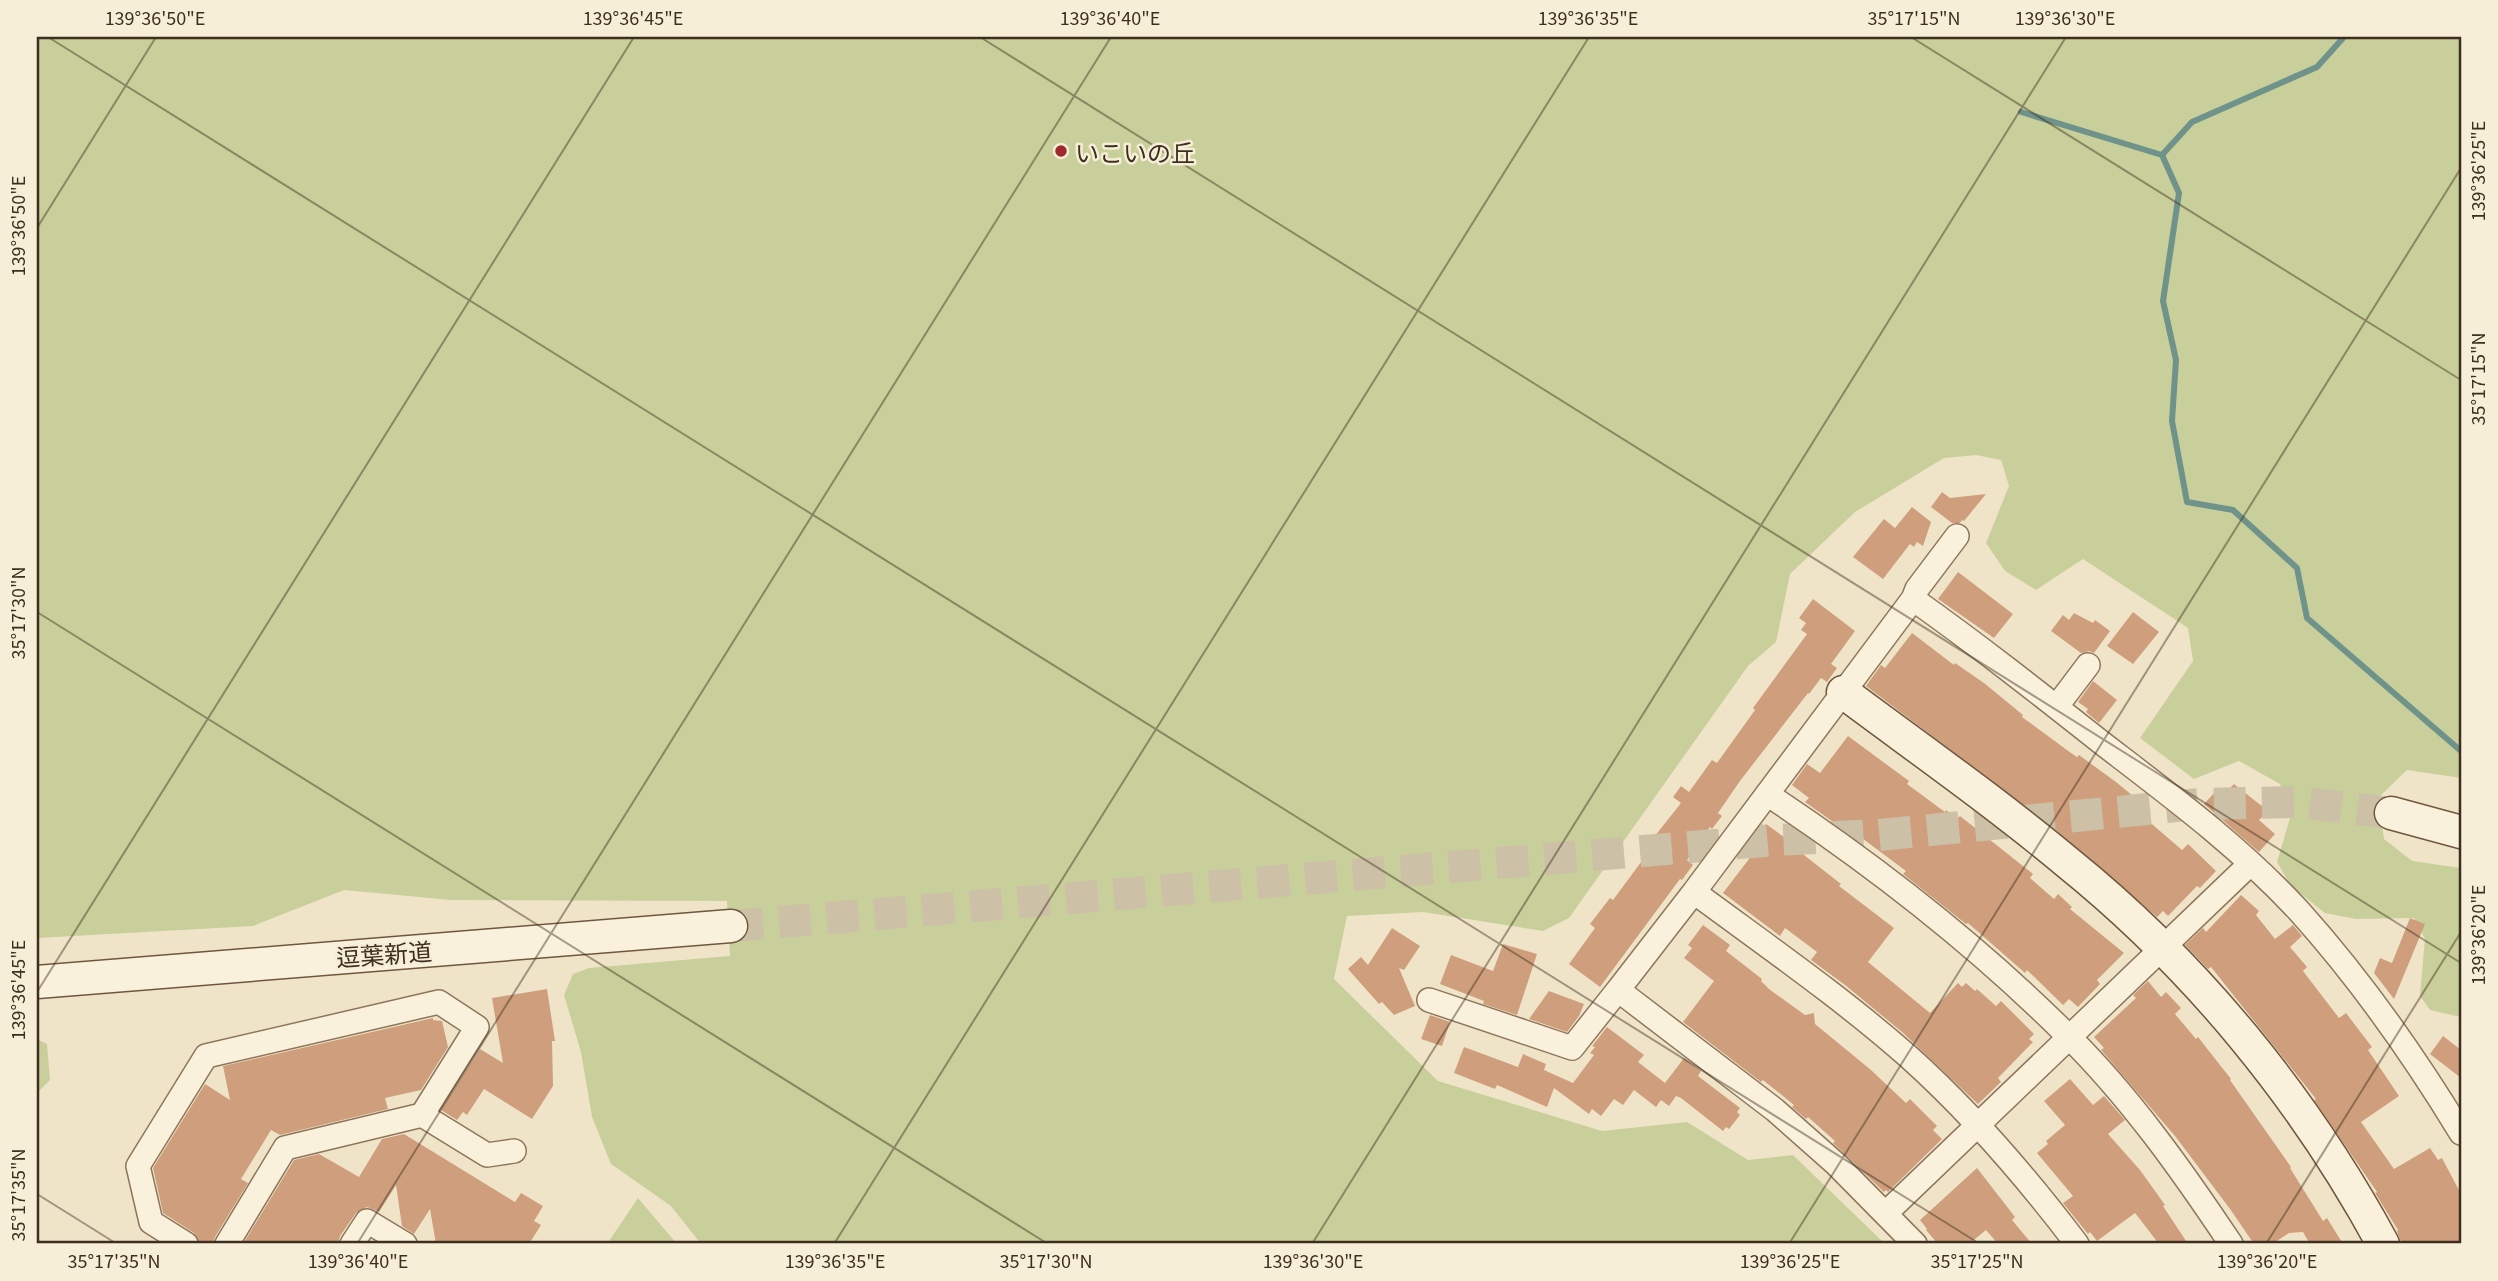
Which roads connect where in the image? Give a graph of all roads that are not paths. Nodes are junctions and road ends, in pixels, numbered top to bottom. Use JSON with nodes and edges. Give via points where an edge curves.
{"nodes":[{"id":1,"x":1958,"y":536,"type":"dead end"},
{"id":2,"x":1913,"y":599,"type":"junction"},
{"id":3,"x":2088,"y":665,"type":"dead end"},
{"id":4,"x":1843,"y":692,"type":"junction"},
{"id":5,"x":2057,"y":706,"type":"junction"},
{"id":6,"x":1768,"y":794,"type":"junction"},
{"id":7,"x":2391,"y":813,"type":"tunnel mouth"},
{"id":8,"x":2461,"y":832,"type":"edge"},
{"id":9,"x":2250,"y":864,"type":"junction"},
{"id":10,"x":1694,"y":892,"type":"junction"},
{"id":11,"x":731,"y":926,"type":"tunnel mouth"},
{"id":12,"x":2162,"y":947,"type":"junction"},
{"id":13,"x":37,"y":982,"type":"edge"},
{"id":14,"x":1618,"y":990,"type":"junction"},
{"id":15,"x":1429,"y":1000,"type":"dead end"},
{"id":16,"x":2069,"y":1037,"type":"junction"},
{"id":17,"x":422,"y":1115,"type":"junction"},
{"id":18,"x":1977,"y":1125,"type":"junction"},
{"id":19,"x":2461,"y":1133,"type":"edge"},
{"id":20,"x":514,"y":1151,"type":"dead end"},
{"id":21,"x":1886,"y":1213,"type":"junction"},
{"id":22,"x":186,"y":1244,"type":"edge"},
{"id":23,"x":227,"y":1244,"type":"edge"},
{"id":24,"x":352,"y":1244,"type":"edge"},
{"id":25,"x":405,"y":1244,"type":"edge"},
{"id":26,"x":1915,"y":1244,"type":"edge"},
{"id":27,"x":2077,"y":1244,"type":"edge"},
{"id":28,"x":2231,"y":1244,"type":"edge"},
{"id":29,"x":2382,"y":1244,"type":"edge"}],
"edges":[{"from":1,"to":2,"type":"street"},
{"from":2,"to":4,"type":"street"},
{"from":2,"to":5,"type":"street"},
{"from":3,"to":5,"type":"street"},
{"from":4,"to":6,"type":"street"},
{"from":4,"to":12,"type":"street","via":[[2068,862]]},
{"from":5,"to":9,"type":"street","via":[[2197,815]]},
{"from":6,"to":10,"type":"street"},
{"from":6,"to":16,"type":"street","via":[[1839,841],[1980,954]]},
{"from":7,"to":8,"type":"street"},
{"from":9,"to":12,"type":"street"},
{"from":9,"to":19,"type":"street","via":[[2298,911],[2371,997]]},
{"from":10,"to":14,"type":"street"},
{"from":10,"to":18,"type":"street","via":[[1910,1058]]},
{"from":11,"to":13,"type":"street","name":"逗葉新道"},
{"from":12,"to":16,"type":"street"},
{"from":12,"to":29,"type":"street","via":[[2211,998],[2296,1106]]},
{"from":14,"to":15,"type":"street","via":[[1572,1048]]},
{"from":14,"to":21,"type":"street","via":[[1775,1110]]},
{"from":16,"to":18,"type":"street"},
{"from":16,"to":28,"type":"street","via":[[2164,1149]]},
{"from":17,"to":20,"type":"street","via":[[487,1155]]},
{"from":17,"to":22,"type":"street","via":[[477,1027],[439,1002],[206,1056],[138,1166],[151,1222]]},
{"from":17,"to":23,"type":"street","via":[[285,1148]]},
{"from":18,"to":21,"type":"street"},
{"from":18,"to":27,"type":"street","via":[[2028,1180]]},
{"from":21,"to":26,"type":"street"},
{"from":24,"to":25,"type":"street","via":[[367,1221]]}]}
